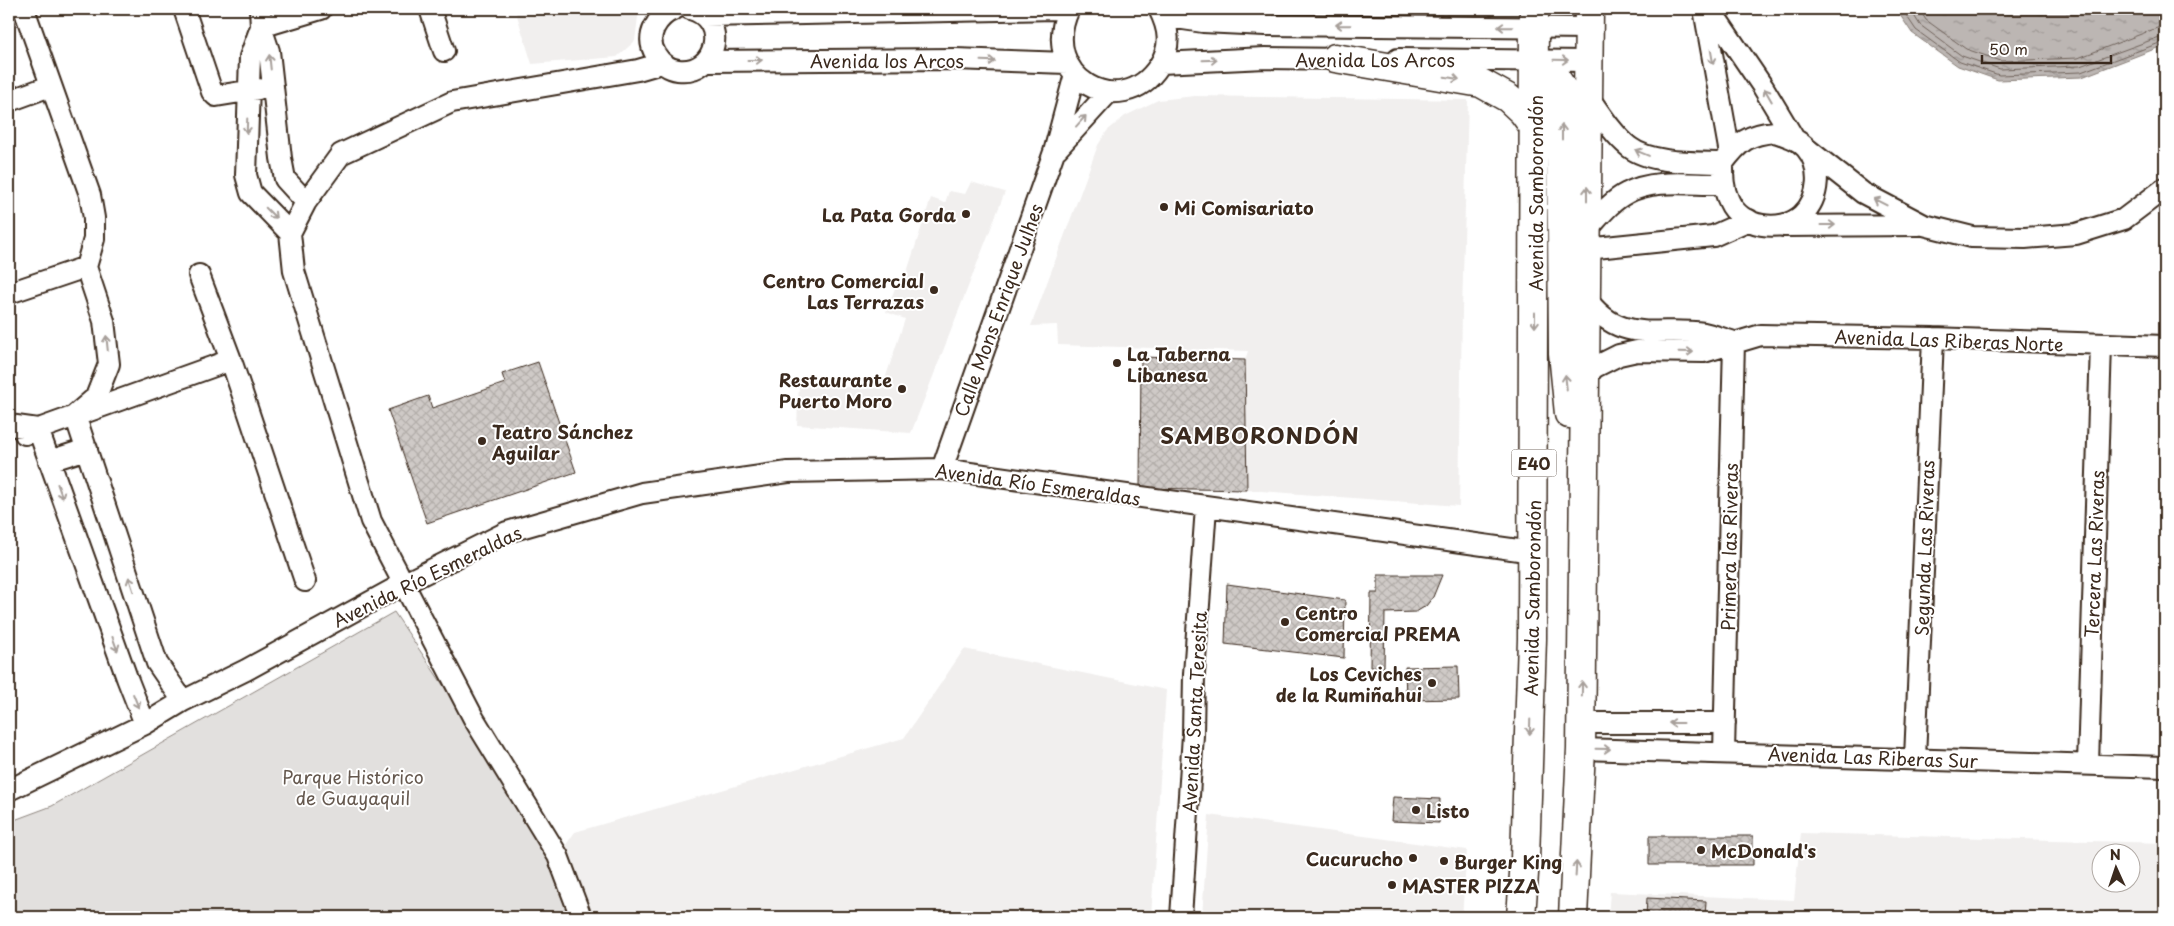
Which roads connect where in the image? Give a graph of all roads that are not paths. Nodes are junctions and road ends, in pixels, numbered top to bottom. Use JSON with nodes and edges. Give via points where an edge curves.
{"nodes":[{"id":1,"x":24,"y":9,"type":"edge"},
{"id":2,"x":184,"y":9,"type":"edge"},
{"id":3,"x":321,"y":9,"type":"edge"},
{"id":4,"x":430,"y":9,"type":"edge"},
{"id":5,"x":675,"y":9,"type":"edge"},
{"id":6,"x":1055,"y":9,"type":"edge"},
{"id":7,"x":1068,"y":9,"type":"edge"},
{"id":8,"x":1704,"y":9,"type":"edge"},
{"id":9,"x":1710,"y":9,"type":"edge"},
{"id":10,"x":697,"y":12,"type":"edge"},
{"id":11,"x":1161,"y":12,"type":"edge"},
{"id":12,"x":261,"y":18,"type":"edge"},
{"id":13,"x":1534,"y":18,"type":"edge"},
{"id":14,"x":1589,"y":18,"type":"edge"},
{"id":15,"x":1265,"y":25,"type":"junction"},
{"id":16,"x":444,"y":51,"type":"dead end"},
{"id":17,"x":1265,"y":58,"type":"junction"},
{"id":18,"x":1335,"y":58,"type":"junction"},
{"id":19,"x":1535,"y":60,"type":"junction"},
{"id":20,"x":707,"y":61,"type":"junction"},
{"id":21,"x":1588,"y":61,"type":"junction"},
{"id":22,"x":1161,"y":62,"type":"junction"},
{"id":23,"x":662,"y":63,"type":"junction"},
{"id":24,"x":1071,"y":69,"type":"junction"},
{"id":25,"x":50,"y":86,"type":"junction"},
{"id":26,"x":273,"y":87,"type":"junction"},
{"id":27,"x":248,"y":90,"type":"junction"},
{"id":28,"x":1535,"y":90,"type":"junction"},
{"id":29,"x":1109,"y":92,"type":"junction"},
{"id":30,"x":1588,"y":95,"type":"junction"},
{"id":31,"x":9,"y":101,"type":"edge"},
{"id":32,"x":1534,"y":127,"type":"junction"},
{"id":33,"x":1800,"y":143,"type":"junction"},
{"id":34,"x":1054,"y":152,"type":"junction"},
{"id":35,"x":1726,"y":159,"type":"junction"},
{"id":36,"x":1723,"y":184,"type":"junction"},
{"id":37,"x":2165,"y":188,"type":"edge"},
{"id":38,"x":306,"y":202,"type":"junction"},
{"id":39,"x":1749,"y":220,"type":"junction"},
{"id":40,"x":1924,"y":224,"type":"junction"},
{"id":41,"x":1779,"y":226,"type":"junction"},
{"id":42,"x":290,"y":233,"type":"junction"},
{"id":43,"x":1586,"y":240,"type":"junction"},
{"id":44,"x":86,"y":267,"type":"junction"},
{"id":45,"x":200,"y":275,"type":"dead end"},
{"id":46,"x":9,"y":293,"type":"edge"},
{"id":47,"x":1586,"y":297,"type":"junction"},
{"id":48,"x":1932,"y":338,"type":"junction"},
{"id":49,"x":1734,"y":342,"type":"junction"},
{"id":50,"x":2101,"y":344,"type":"junction"},
{"id":51,"x":2165,"y":346,"type":"edge"},
{"id":52,"x":231,"y":360,"type":"junction"},
{"id":53,"x":1585,"y":376,"type":"junction"},
{"id":54,"x":103,"y":378,"type":"junction"},
{"id":55,"x":135,"y":394,"type":"junction"},
{"id":56,"x":75,"y":415,"type":"junction"},
{"id":57,"x":9,"y":426,"type":"edge"},
{"id":58,"x":38,"y":429,"type":"junction"},
{"id":59,"x":9,"y":439,"type":"edge"},
{"id":60,"x":87,"y":449,"type":"junction"},
{"id":61,"x":49,"y":460,"type":"junction"},
{"id":62,"x":942,"y":469,"type":"junction"},
{"id":63,"x":1206,"y":507,"type":"junction"},
{"id":64,"x":1533,"y":552,"type":"junction"},
{"id":65,"x":1584,"y":552,"type":"junction"},
{"id":66,"x":305,"y":581,"type":"dead end"},
{"id":67,"x":403,"y":584,"type":"junction"},
{"id":68,"x":184,"y":701,"type":"junction"},
{"id":69,"x":1725,"y":723,"type":"junction"},
{"id":70,"x":145,"y":724,"type":"junction"},
{"id":71,"x":1581,"y":736,"type":"junction"},
{"id":72,"x":1724,"y":752,"type":"junction"},
{"id":73,"x":1915,"y":758,"type":"junction"},
{"id":74,"x":2088,"y":764,"type":"junction"},
{"id":75,"x":2165,"y":767,"type":"edge"},
{"id":76,"x":9,"y":790,"type":"edge"},
{"id":77,"x":1524,"y":871,"type":"junction"},
{"id":78,"x":581,"y":917,"type":"edge"},
{"id":79,"x":1181,"y":917,"type":"edge"},
{"id":80,"x":1521,"y":917,"type":"edge"},
{"id":81,"x":1530,"y":917,"type":"edge"},
{"id":82,"x":1573,"y":917,"type":"edge"}],
"edges":[{"from":1,"to":25,"type":"street"},
{"from":2,"to":27,"type":"street","via":[[212,92],[216,96]]},
{"from":3,"to":12,"type":"street"},
{"from":4,"to":16,"type":"street"},
{"from":5,"to":23,"type":"street","via":[[661,17],[652,32],[653,48]]},
{"from":6,"to":10,"type":"street"},
{"from":7,"to":24,"type":"street","via":[[1060,36],[1062,50]]},
{"from":8,"to":35,"type":"street","one_way":true},
{"from":33,"to":9,"type":"street","one_way":true},
{"from":10,"to":20,"type":"street","via":[[712,26],[715,38]]},
{"from":11,"to":15,"type":"street","name":"Avenida Los Arcos","via":[[1203,22]]},
{"from":11,"to":22,"type":"street","via":[[1169,40]]},
{"from":26,"to":12,"type":"street","one_way":true},
{"from":12,"to":27,"type":"street","via":[[250,57]]},
{"from":13,"to":14,"type":"street","name":"Avenida Los Arcos"},
{"from":13,"to":15,"type":"street","name":"Avenida Los Arcos","one_way":true},
{"from":13,"to":19,"type":"highway","name":"Avenida Samborondón","number":"E40"},
{"from":14,"to":21,"type":"highway"},
{"from":15,"to":17,"type":"street"},
{"from":17,"to":18,"type":"street","name":"Avenida Los Arcos"},
{"from":22,"to":17,"type":"street","name":"Avenida Los Arcos","one_way":true},
{"from":18,"to":19,"type":"street","name":"Avenida Los Arcos"},
{"from":18,"to":32,"type":"highway","one_way":true,"via":[[1481,83],[1508,98]]},
{"from":19,"to":21,"type":"street","name":"Avenida Los Arcos","one_way":true},
{"from":19,"to":28,"type":"highway","name":"Avenida Samborondón","number":"E40"},
{"from":20,"to":23,"type":"street","via":[[685,71]]},
{"from":20,"to":24,"type":"street","name":"Avenida los Arcos","one_way":true,"via":[[955,59]]},
{"from":21,"to":30,"type":"highway"},
{"from":22,"to":29,"type":"street","via":[[1154,73],[1134,88]]},
{"from":23,"to":38,"type":"street","via":[[638,70],[452,102],[341,154]]},
{"from":24,"to":29,"type":"street","via":[[1084,83]]},
{"from":24,"to":34,"type":"street","name":"Calle Mons Enrique Julhes"},
{"from":25,"to":31,"type":"street"},
{"from":25,"to":44,"type":"street","via":[[90,195],[94,239]]},
{"from":26,"to":27,"type":"street"},
{"from":26,"to":38,"type":"street","via":[[286,179]]},
{"from":27,"to":42,"type":"street","one_way":true,"via":[[246,166],[251,193]]},
{"from":28,"to":32,"type":"highway","name":"Avenida Samborondón","number":"E40"},
{"from":65,"to":28,"type":"highway","one_way":true,"via":[[1563,353],[1561,86],[1555,77],[1545,76],[1536,83]]},
{"from":34,"to":29,"type":"street","name":"Calle Mons Enrique Julhes","one_way":true},
{"from":35,"to":30,"type":"street","one_way":true,"via":[[1656,159],[1630,148],[1610,128]]},
{"from":43,"to":30,"type":"highway","one_way":true},
{"from":32,"to":64,"type":"highway","name":"Avenida Samborondón","number":"E40","one_way":true},
{"from":33,"to":35,"type":"street","via":[[1776,132],[1758,134],[1742,141]]},
{"from":40,"to":33,"type":"street","one_way":true,"via":[[1862,193]]},
{"from":33,"to":41,"type":"street","via":[[1817,170],[1815,195],[1801,215]]},
{"from":34,"to":62,"type":"street","name":"Calle Mons Enrique Julhes"},
{"from":35,"to":36,"type":"street"},
{"from":36,"to":39,"type":"street","via":[[1729,203]]},
{"from":36,"to":43,"type":"street","via":[[1650,185],[1626,193],[1607,207]]},
{"from":37,"to":40,"type":"street","via":[[2124,219],[2076,234],[2026,238],[1972,237]]},
{"from":38,"to":42,"type":"street"},
{"from":39,"to":41,"type":"street","via":[[1760,225]]},
{"from":39,"to":43,"type":"street","via":[[1712,236]]},
{"from":41,"to":40,"type":"street","one_way":true},
{"from":42,"to":67,"type":"street","via":[[294,271],[371,521]]},
{"from":43,"to":47,"type":"highway"},
{"from":44,"to":46,"type":"street"},
{"from":54,"to":44,"type":"street","one_way":true,"via":[[109,364],[104,321]]},
{"from":45,"to":52,"type":"street"},
{"from":47,"to":49,"type":"street","via":[[1594,310],[1619,327],[1637,331],[1704,333]]},
{"from":47,"to":53,"type":"highway"},
{"from":48,"to":49,"type":"street","name":"Avenida Las Riberas Norte","via":[[1761,335]]},
{"from":48,"to":50,"type":"street","name":"Avenida Las Riberas Norte"},
{"from":48,"to":73,"type":"street","name":"Segunda Las Riveras"},
{"from":53,"to":49,"type":"street","name":"Avenida Las Riberas Norte","one_way":true,"via":[[1606,360],[1632,352],[1704,352]]},
{"from":49,"to":69,"type":"street","name":"Primera las Riveras"},
{"from":50,"to":51,"type":"street","name":"Avenida Las Riberas Norte"},
{"from":50,"to":74,"type":"street","name":"Tercera Las Riveras"},
{"from":52,"to":55,"type":"street"},
{"from":52,"to":66,"type":"street"},
{"from":53,"to":65,"type":"highway"},
{"from":54,"to":55,"type":"street"},
{"from":54,"to":56,"type":"street","via":[[96,397]]},
{"from":55,"to":56,"type":"street"},
{"from":56,"to":58,"type":"street"},
{"from":56,"to":60,"type":"street"},
{"from":57,"to":58,"type":"street"},
{"from":58,"to":59,"type":"street"},
{"from":58,"to":61,"type":"street"},
{"from":60,"to":61,"type":"street"},
{"from":68,"to":60,"type":"street","one_way":true,"via":[[157,663]]},
{"from":61,"to":70,"type":"street","one_way":true},
{"from":62,"to":63,"type":"street","name":"Avenida Río Esmeraldas"},
{"from":62,"to":67,"type":"street","name":"Avenida Río Esmeraldas","via":[[788,472],[642,493],[508,532]]},
{"from":63,"to":64,"type":"street","name":"Avenida Río Esmeraldas"},
{"from":63,"to":79,"type":"street","name":"Avenida Santa Teresita"},
{"from":64,"to":77,"type":"highway","name":"Avenida Samborondón","number":"E40","one_way":true},
{"from":71,"to":65,"type":"highway","one_way":true},
{"from":67,"to":68,"type":"street","name":"Avenida Río Esmeraldas"},
{"from":67,"to":78,"type":"street","via":[[474,719],[558,856]]},
{"from":68,"to":70,"type":"street","name":"Avenida Río Esmeraldas"},
{"from":69,"to":71,"type":"street","one_way":true},
{"from":69,"to":72,"type":"street","name":"Primera las Riveras"},
{"from":70,"to":76,"type":"street","name":"Avenida Río Esmeraldas"},
{"from":71,"to":72,"type":"street","name":"Avenida Las Riberas Sur","one_way":true},
{"from":82,"to":71,"type":"highway","one_way":true},
{"from":72,"to":73,"type":"street","name":"Avenida Las Riberas Sur"},
{"from":73,"to":74,"type":"street","name":"Avenida Las Riberas Sur"},
{"from":74,"to":75,"type":"street","name":"Avenida Las Riberas Sur"},
{"from":77,"to":80,"type":"highway","name":"Avenida Samborondón","number":"E40"},
{"from":77,"to":81,"type":"highway"}]}
